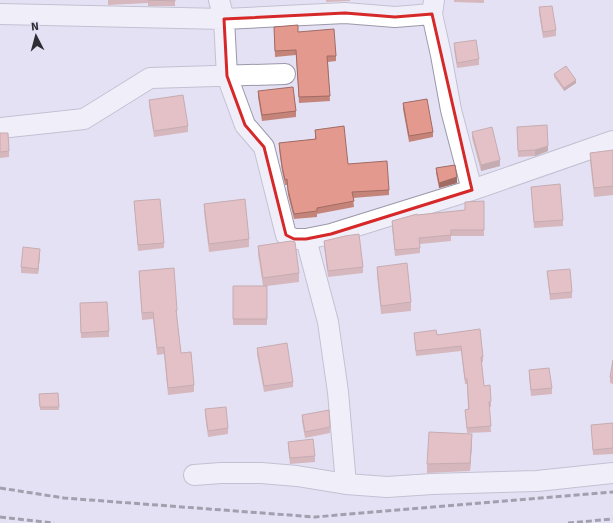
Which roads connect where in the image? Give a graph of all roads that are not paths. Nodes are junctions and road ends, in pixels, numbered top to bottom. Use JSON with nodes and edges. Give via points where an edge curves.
{"nodes":[{"id":1,"x":219,"y":0,"type":"edge"},
{"id":2,"x":433,"y":7,"type":"edge"},
{"id":3,"x":0,"y":14,"type":"edge"},
{"id":4,"x":224,"y":19,"type":"junction"},
{"id":5,"x":284,"y":74,"type":"dead end"},
{"id":6,"x":227,"y":76,"type":"junction"},
{"id":7,"x":0,"y":128,"type":"edge"},
{"id":8,"x":613,"y":141,"type":"edge"},
{"id":9,"x":472,"y":190,"type":"junction"},
{"id":10,"x":306,"y":239,"type":"junction"},
{"id":11,"x":613,"y":473,"type":"edge"},
{"id":12,"x":194,"y":475,"type":"dead end"},
{"id":13,"x":346,"y":484,"type":"junction"}],
"edges":[{"from":1,"to":4,"type":"street"},
{"from":2,"to":4,"type":"street","via":[[395,17],[345,13]]},
{"from":2,"to":9,"type":"street","via":[[451,110]]},
{"from":3,"to":4,"type":"street"},
{"from":4,"to":6,"type":"street"},
{"from":5,"to":6,"type":"street"},
{"from":6,"to":7,"type":"street","via":[[150,78],[84,118]]},
{"from":6,"to":10,"type":"street","via":[[245,124],[264,147],[286,235],[294,239]]},
{"from":8,"to":9,"type":"street"},
{"from":9,"to":10,"type":"street","via":[[331,234]]},
{"from":10,"to":13,"type":"street","via":[[328,322],[338,392]]},
{"from":11,"to":13,"type":"street","via":[[537,481],[387,486]]},
{"from":12,"to":13,"type":"street","via":[[261,473]]}]}
